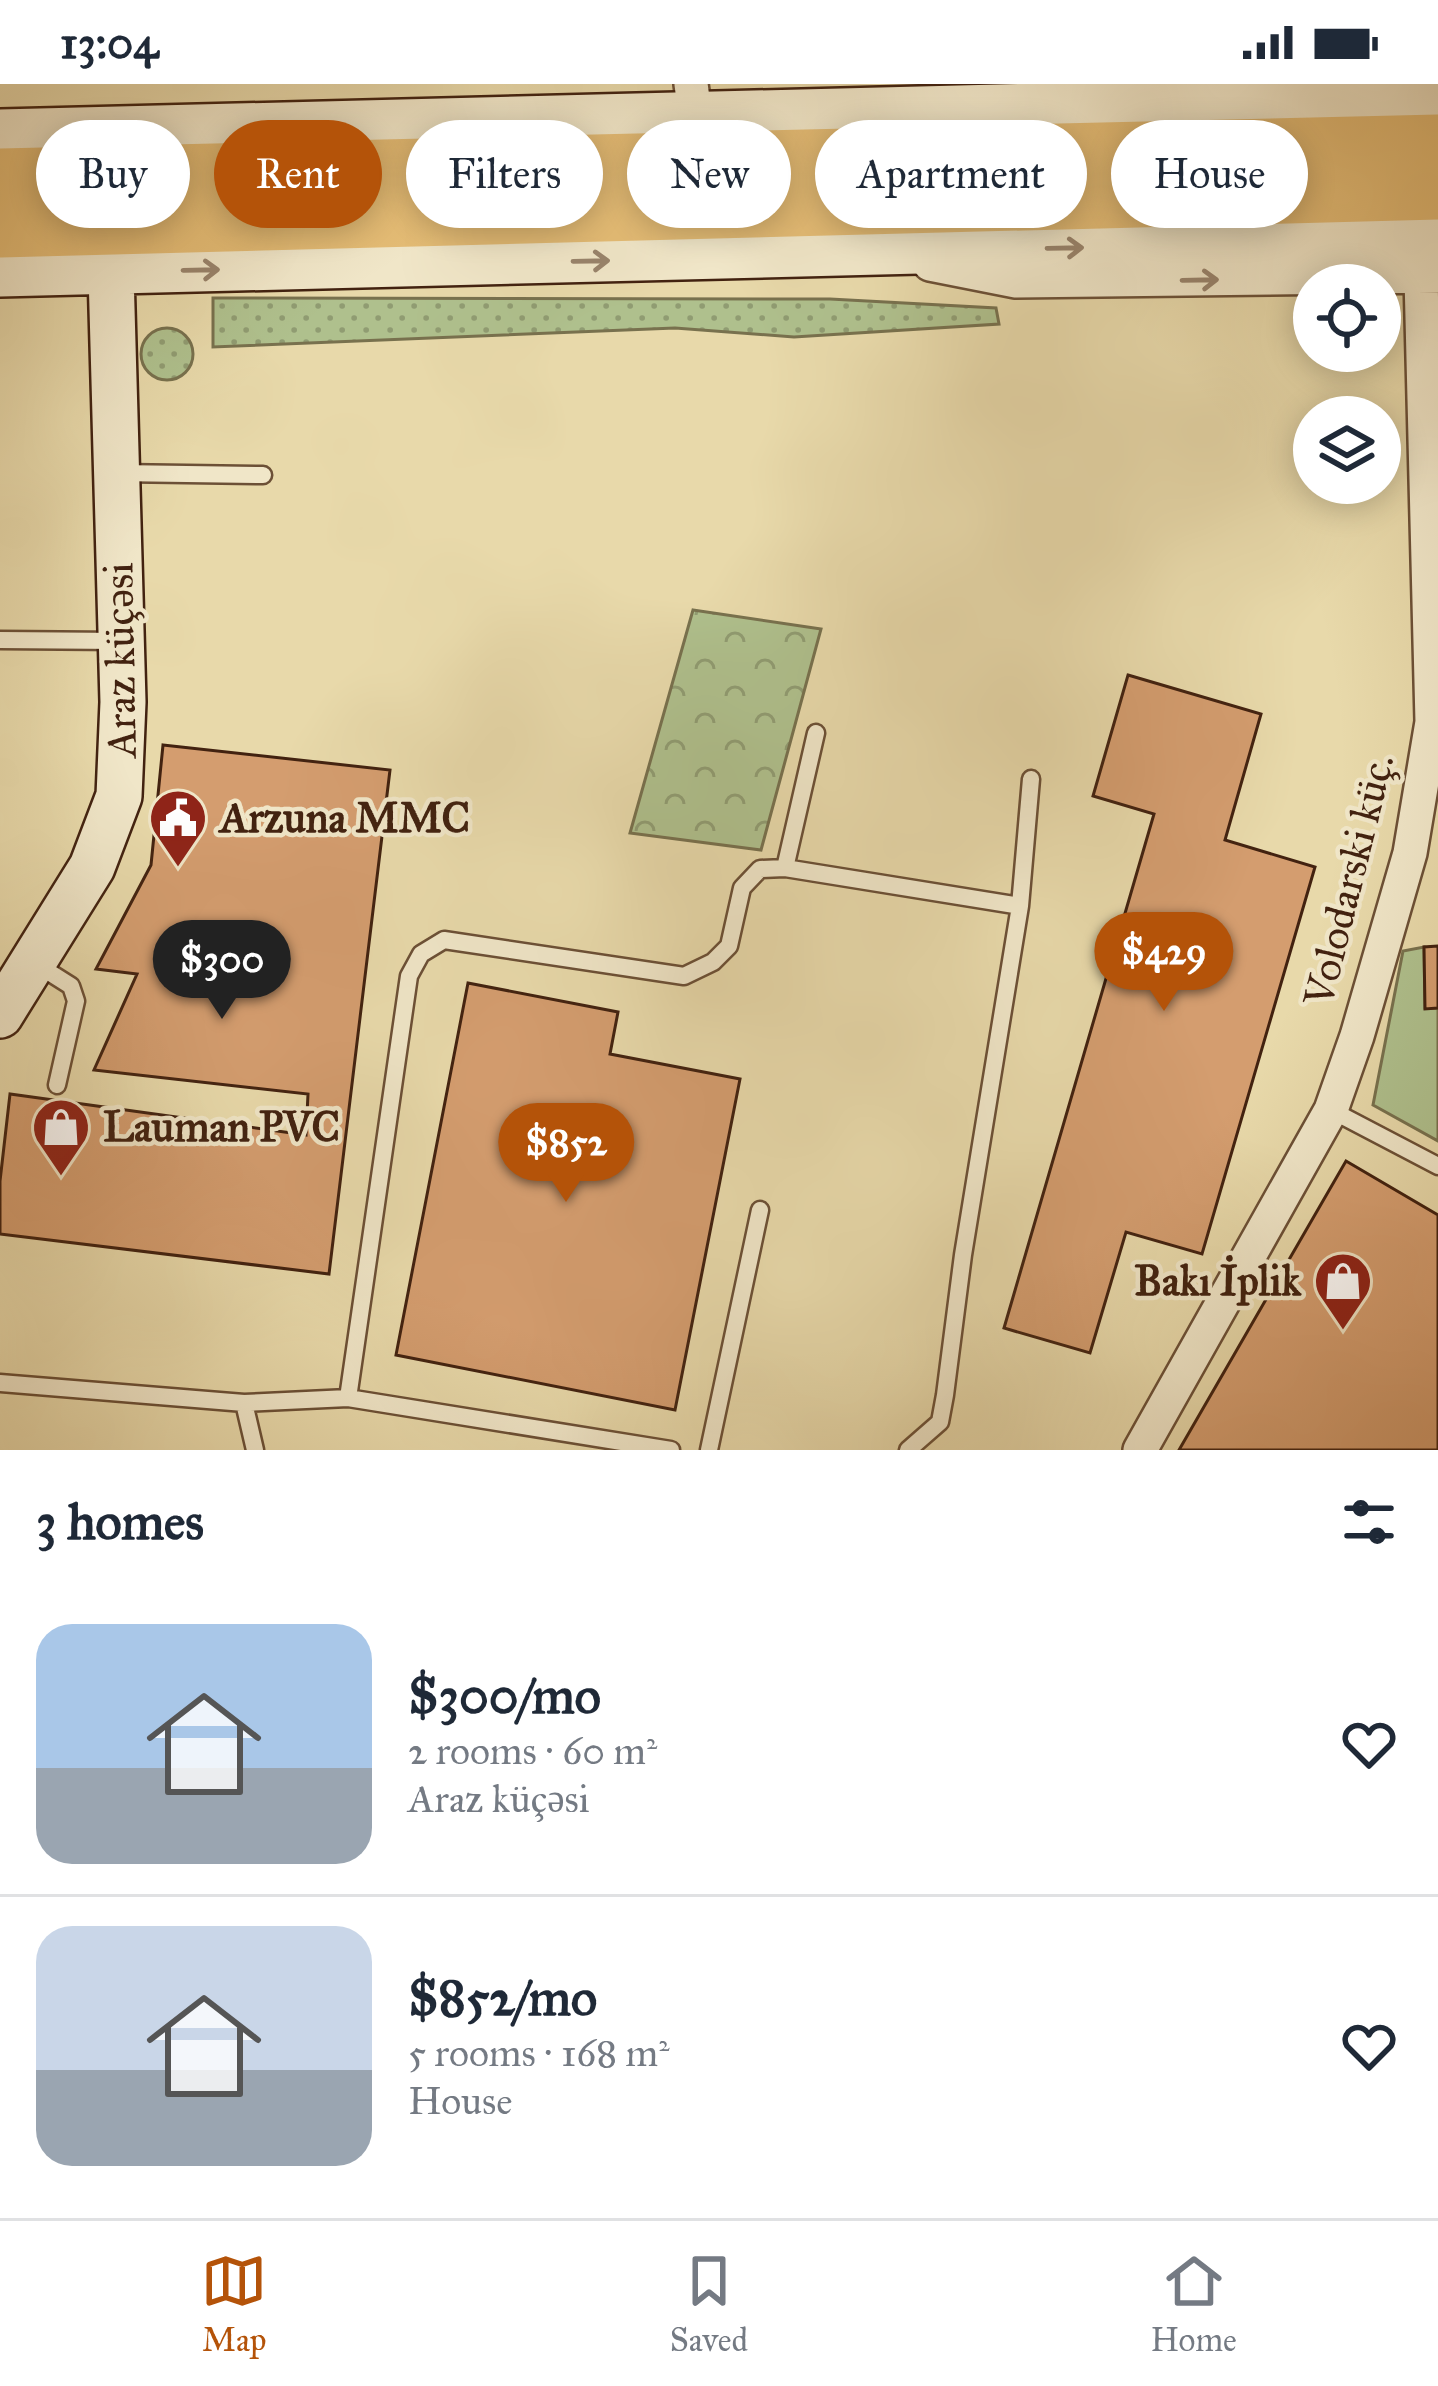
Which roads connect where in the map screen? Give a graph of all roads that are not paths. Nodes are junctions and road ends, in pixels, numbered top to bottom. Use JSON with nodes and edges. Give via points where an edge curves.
{"nodes":[{"id":1,"x":1335,"y":92,"type":"edge"},
{"id":2,"x":1438,"y":96,"type":"edge"},
{"id":3,"x":693,"y":99,"type":"edge"},
{"id":4,"x":0,"y":132,"type":"edge"},
{"id":5,"x":1438,"y":143,"type":"edge"},
{"id":6,"x":0,"y":177,"type":"edge"},
{"id":7,"x":1438,"y":191,"type":"edge"},
{"id":8,"x":0,"y":229,"type":"edge"},
{"id":9,"x":1432,"y":264,"type":"edge"},
{"id":10,"x":110,"y":273,"type":"junction"},
{"id":11,"x":0,"y":274,"type":"edge"},
{"id":12,"x":1432,"y":409,"type":"edge"},
{"id":13,"x":116,"y":473,"type":"junction"},
{"id":14,"x":263,"y":475,"type":"dead end"},
{"id":15,"x":0,"y":640,"type":"edge"},
{"id":16,"x":121,"y":641,"type":"junction"},
{"id":17,"x":816,"y":733,"type":"dead end"},
{"id":18,"x":1432,"y":765,"type":"edge"},
{"id":19,"x":1031,"y":779,"type":"dead end"},
{"id":20,"x":785,"y":868,"type":"junction"},
{"id":21,"x":1020,"y":906,"type":"junction"},
{"id":22,"x":32,"y":961,"type":"junction"},
{"id":23,"x":0,"y":1015,"type":"edge"},
{"id":24,"x":57,"y":1085,"type":"dead end"},
{"id":25,"x":1331,"y":1110,"type":"junction"},
{"id":26,"x":1438,"y":1166,"type":"edge"},
{"id":27,"x":760,"y":1210,"type":"dead end"},
{"id":28,"x":0,"y":1383,"type":"edge"},
{"id":29,"x":348,"y":1398,"type":"junction"},
{"id":30,"x":244,"y":1403,"type":"junction"},
{"id":31,"x":628,"y":1447,"type":"edge"},
{"id":32,"x":255,"y":1450,"type":"edge"},
{"id":33,"x":671,"y":1450,"type":"edge"},
{"id":34,"x":709,"y":1450,"type":"edge"},
{"id":35,"x":908,"y":1450,"type":"edge"},
{"id":36,"x":1140,"y":1450,"type":"edge"}],
"edges":[{"from":1,"to":2,"type":"main road"},
{"from":1,"to":3,"type":"main road"},
{"from":3,"to":4,"type":"main road"},
{"from":5,"to":6,"type":"highway"},
{"from":7,"to":8,"type":"highway"},
{"from":10,"to":9,"type":"main road","one_way":true,"via":[[875,253]]},
{"from":9,"to":12,"type":"street","name":"Volodarski küç."},
{"from":10,"to":11,"type":"main road"},
{"from":10,"to":13,"type":"main road","name":"Araz küçəsi"},
{"from":12,"to":18,"type":"street","name":"Volodarski küç."},
{"from":13,"to":14,"type":"lane"},
{"from":13,"to":16,"type":"main road","name":"Araz küçəsi"},
{"from":15,"to":16,"type":"lane"},
{"from":16,"to":22,"type":"main road","name":"Araz küçəsi","via":[[119,796],[92,867]]},
{"from":17,"to":20,"type":"lane"},
{"from":18,"to":25,"type":"street","name":"Volodarski küç.","via":[[1417,852]]},
{"from":19,"to":21,"type":"lane"},
{"from":20,"to":21,"type":"lane"},
{"from":20,"to":29,"type":"lane","via":[[760,869],[742,888],[729,946],[684,976],[444,940],[421,954],[409,976]]},
{"from":21,"to":35,"type":"lane","via":[[940,1422]]},
{"from":22,"to":23,"type":"main road","name":"Araz küçəsi"},
{"from":22,"to":24,"type":"lane","via":[[71,986],[76,1001]]},
{"from":25,"to":26,"type":"lane"},
{"from":25,"to":36,"type":"street","name":"Volodarski küç."},
{"from":27,"to":34,"type":"lane"},
{"from":28,"to":30,"type":"lane"},
{"from":29,"to":30,"type":"lane"},
{"from":29,"to":31,"type":"lane"},
{"from":30,"to":32,"type":"lane"},
{"from":31,"to":33,"type":"lane"}]}
